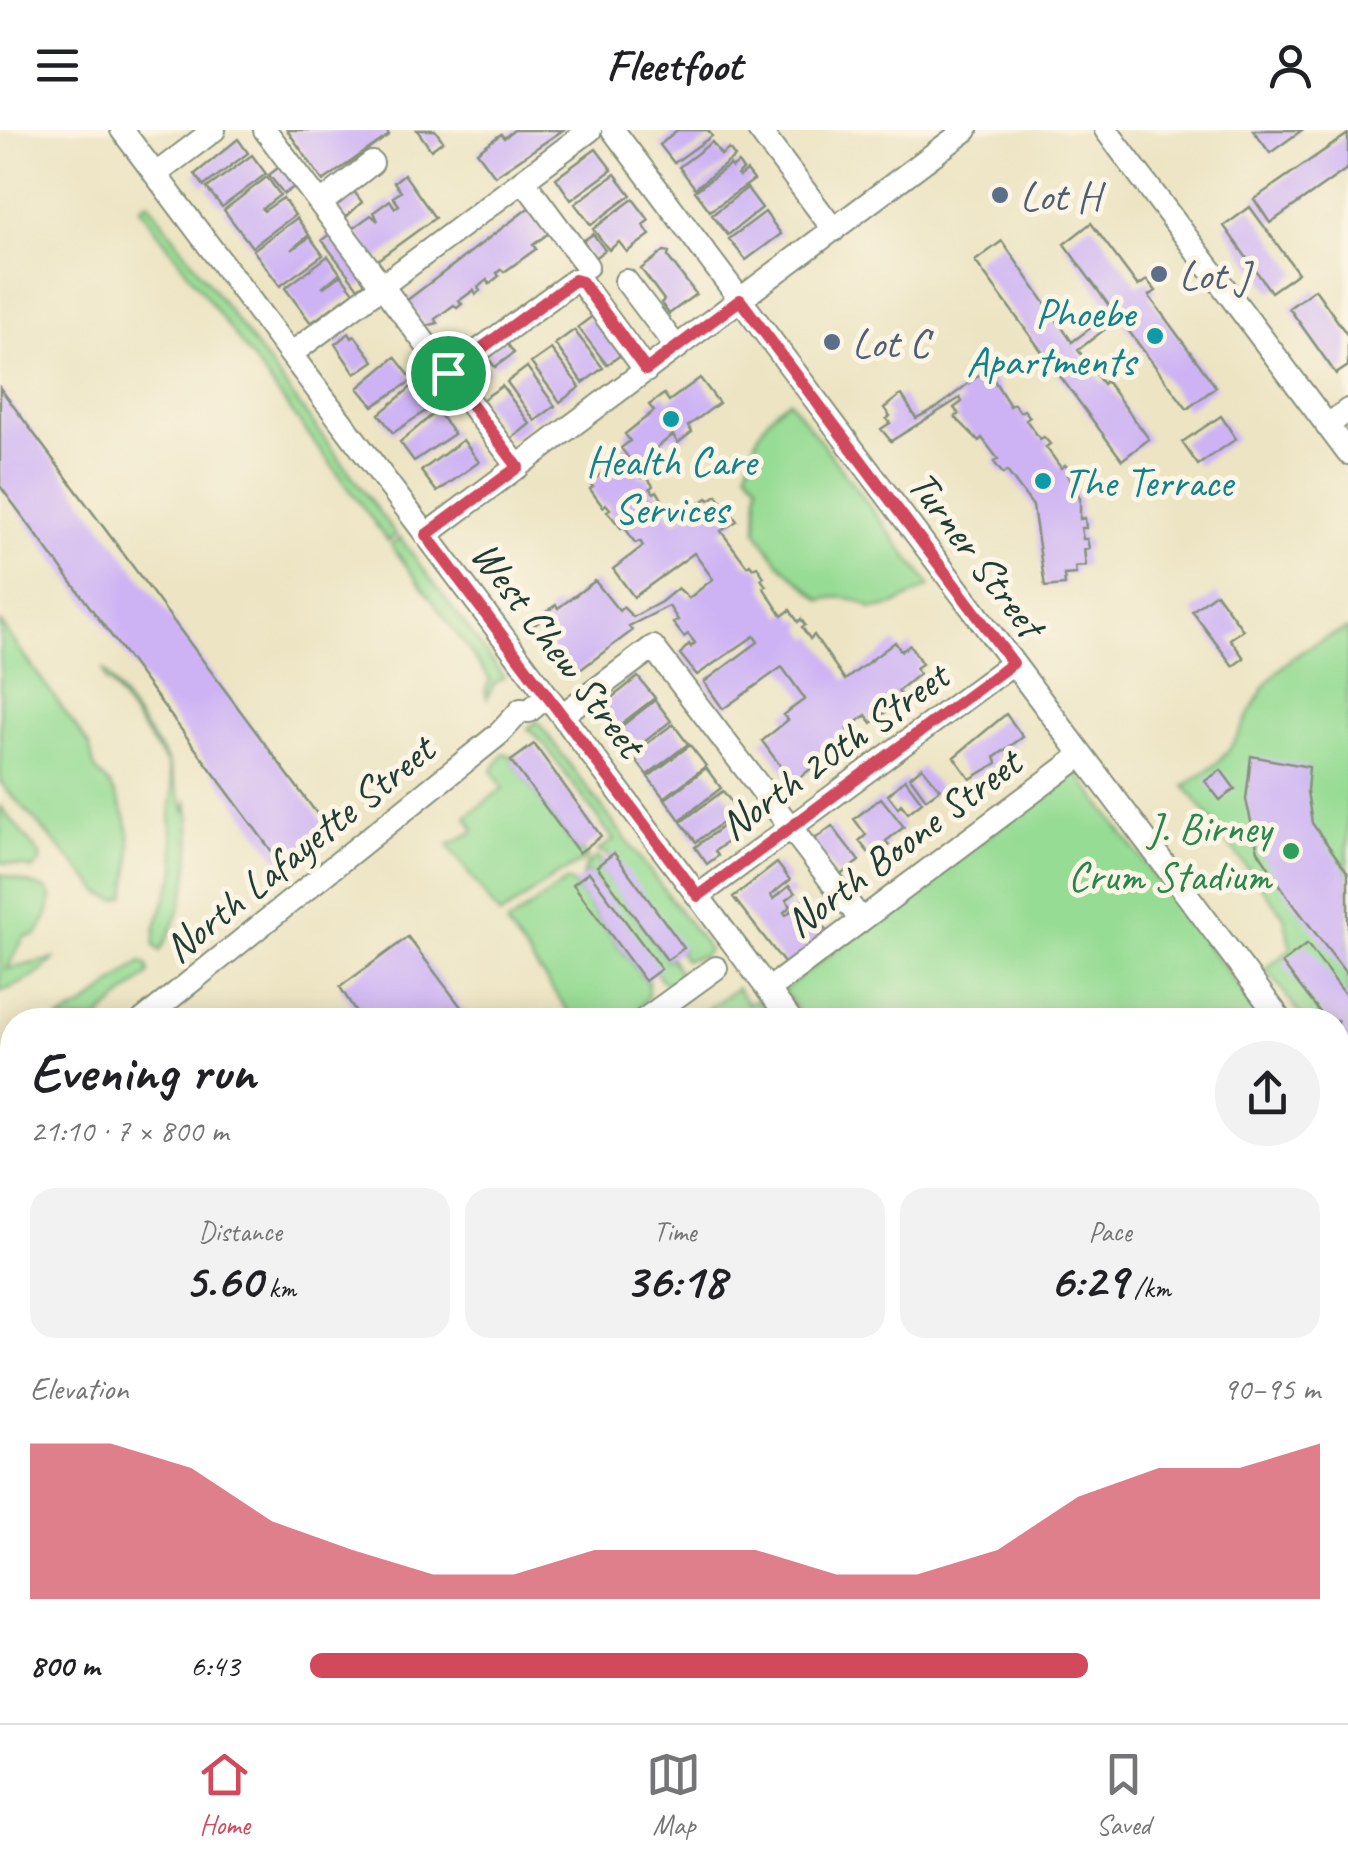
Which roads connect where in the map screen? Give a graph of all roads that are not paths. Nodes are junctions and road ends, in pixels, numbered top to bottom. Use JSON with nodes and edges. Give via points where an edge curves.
{"nodes":[{"id":1,"x":122,"y":130,"type":"edge"},
{"id":2,"x":214,"y":130,"type":"edge"},
{"id":3,"x":265,"y":130,"type":"edge"},
{"id":4,"x":590,"y":130,"type":"edge"},
{"id":5,"x":613,"y":130,"type":"edge"},
{"id":6,"x":966,"y":130,"type":"edge"},
{"id":7,"x":1106,"y":130,"type":"edge"},
{"id":8,"x":766,"y":133,"type":"edge"},
{"id":9,"x":372,"y":163,"type":"dead end"},
{"id":10,"x":156,"y":174,"type":"junction"},
{"id":11,"x":524,"y":180,"type":"junction"},
{"id":12,"x":321,"y":204,"type":"junction"},
{"id":13,"x":834,"y":230,"type":"junction"},
{"id":14,"x":584,"y":274,"type":"junction"},
{"id":15,"x":626,"y":281,"type":"dead end"},
{"id":16,"x":382,"y":286,"type":"junction"},
{"id":17,"x":740,"y":300,"type":"junction"},
{"id":18,"x":677,"y":348,"type":"junction"},
{"id":19,"x":291,"y":354,"type":"junction"},
{"id":20,"x":646,"y":370,"type":"junction"},
{"id":21,"x":448,"y":373,"type":"junction"},
{"id":22,"x":1348,"y":410,"type":"edge"},
{"id":23,"x":1328,"y":426,"type":"junction"},
{"id":24,"x":1348,"y":453,"type":"edge"},
{"id":25,"x":518,"y":467,"type":"junction"},
{"id":26,"x":426,"y":535,"type":"junction"},
{"id":27,"x":1013,"y":663,"type":"junction"},
{"id":28,"x":538,"y":703,"type":"junction"},
{"id":29,"x":562,"y":715,"type":"junction"},
{"id":30,"x":1082,"y":754,"type":"junction"},
{"id":31,"x":790,"y":828,"type":"junction"},
{"id":32,"x":698,"y":896,"type":"junction"},
{"id":33,"x":860,"y":920,"type":"junction"},
{"id":34,"x":716,"y":968,"type":"dead end"},
{"id":35,"x":768,"y":990,"type":"junction"},
{"id":36,"x":158,"y":1008,"type":"edge"},
{"id":37,"x":661,"y":1008,"type":"edge"},
{"id":38,"x":781,"y":1008,"type":"edge"},
{"id":39,"x":1273,"y":1008,"type":"edge"}],
"edges":[{"from":1,"to":10,"type":"street","name":"West Chew Street"},
{"from":2,"to":10,"type":"street"},
{"from":3,"to":12,"type":"street"},
{"from":4,"to":11,"type":"street"},
{"from":5,"to":17,"type":"street","name":"Turner Street"},
{"from":6,"to":13,"type":"street"},
{"from":7,"to":23,"type":"street"},
{"from":8,"to":13,"type":"street"},
{"from":9,"to":12,"type":"street"},
{"from":10,"to":19,"type":"street","name":"West Chew Street"},
{"from":11,"to":14,"type":"street"},
{"from":11,"to":16,"type":"street"},
{"from":12,"to":16,"type":"street"},
{"from":13,"to":17,"type":"street"},
{"from":14,"to":20,"type":"street"},
{"from":14,"to":21,"type":"street"},
{"from":15,"to":18,"type":"street"},
{"from":16,"to":19,"type":"street"},
{"from":16,"to":21,"type":"street"},
{"from":17,"to":18,"type":"street"},
{"from":17,"to":27,"type":"street","name":"Turner Street"},
{"from":18,"to":20,"type":"street"},
{"from":19,"to":26,"type":"street","name":"West Chew Street"},
{"from":20,"to":25,"type":"street"},
{"from":21,"to":25,"type":"street"},
{"from":22,"to":23,"type":"street"},
{"from":23,"to":24,"type":"street"},
{"from":25,"to":26,"type":"street"},
{"from":26,"to":28,"type":"street","name":"West Chew Street"},
{"from":27,"to":30,"type":"street","name":"Turner Street"},
{"from":27,"to":31,"type":"street","name":"North 20th Street"},
{"from":28,"to":29,"type":"street","name":"West Chew Street"},
{"from":28,"to":36,"type":"street","name":"North Lafayette Street","via":[[529,719],[499,734]]},
{"from":29,"to":31,"type":"street","via":[[653,647]]},
{"from":29,"to":32,"type":"street","name":"West Chew Street"},
{"from":30,"to":33,"type":"street","name":"North Boone Street"},
{"from":30,"to":39,"type":"street","name":"Turner Street"},
{"from":31,"to":32,"type":"street","name":"North 20th Street"},
{"from":31,"to":33,"type":"street"},
{"from":32,"to":35,"type":"street","name":"West Chew Street"},
{"from":33,"to":35,"type":"street","name":"North Boone Street"},
{"from":34,"to":37,"type":"street"},
{"from":35,"to":38,"type":"street","name":"West Chew Street"}]}
